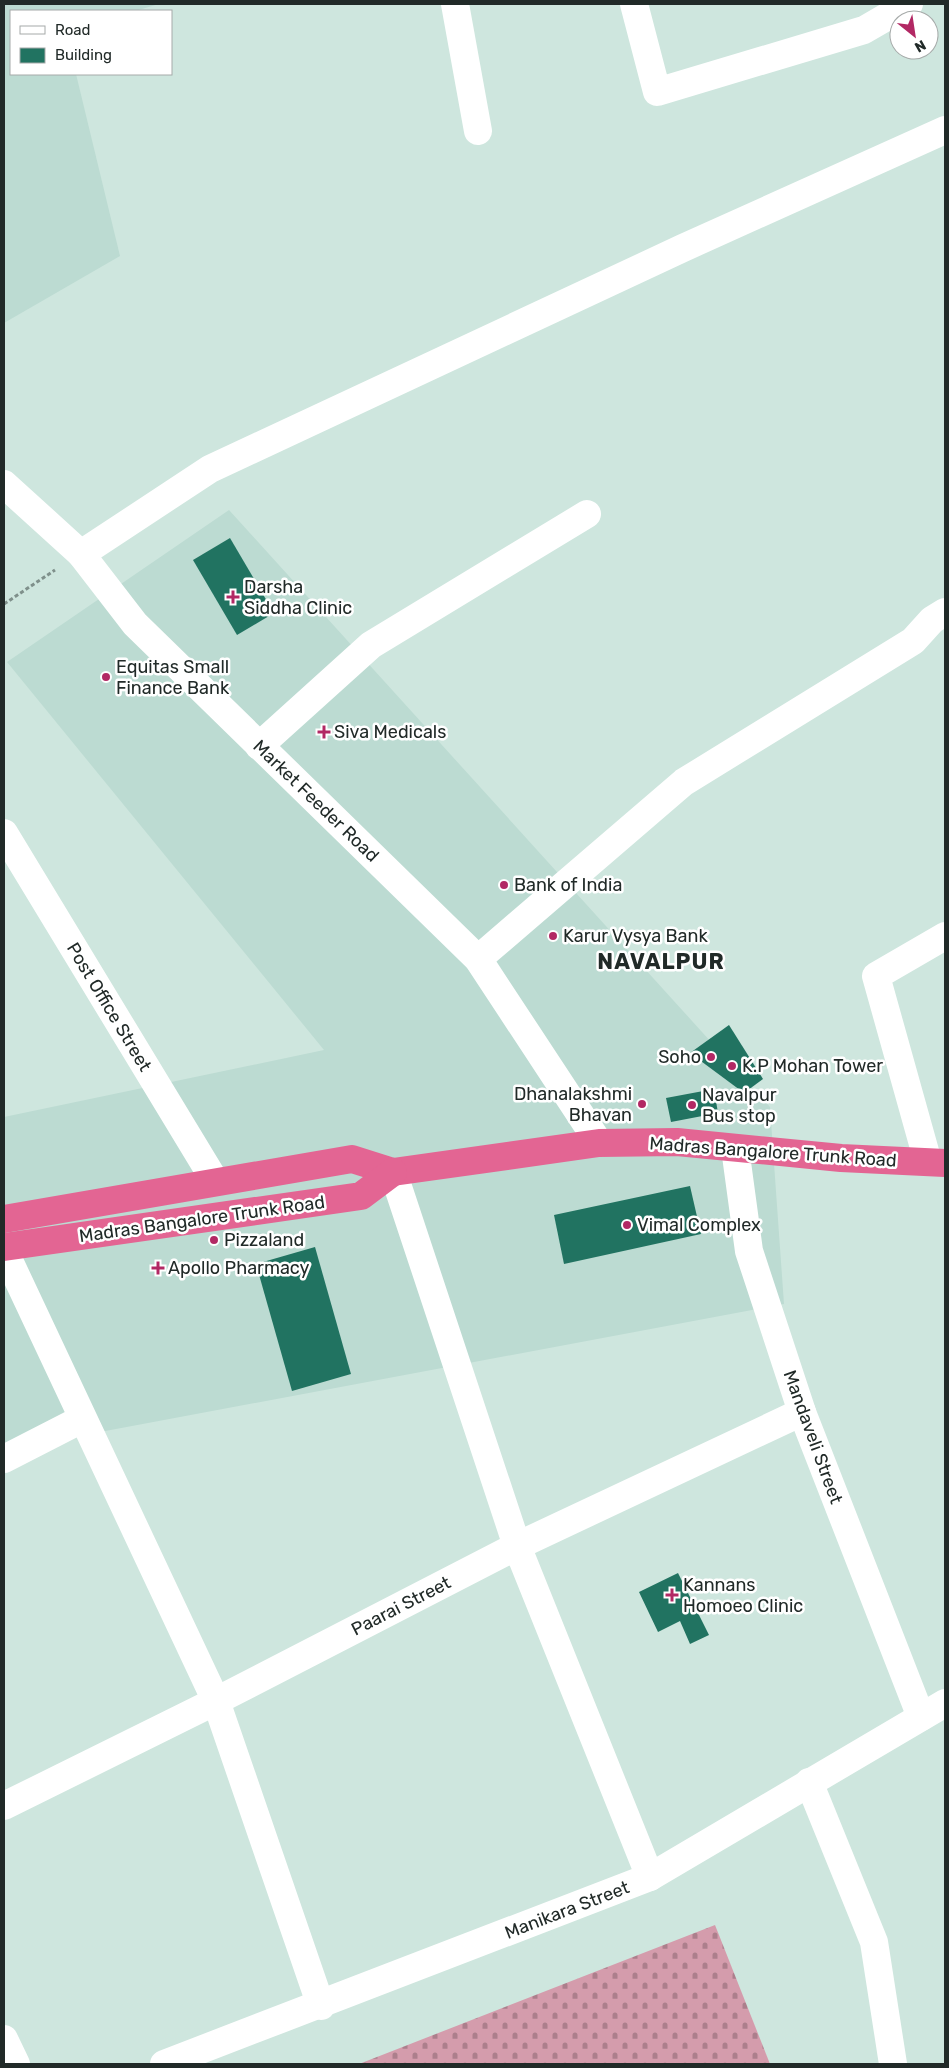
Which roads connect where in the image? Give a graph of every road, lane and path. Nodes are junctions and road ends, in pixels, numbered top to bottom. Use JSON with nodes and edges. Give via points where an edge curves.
{"nodes":[{"id":1,"x":455,"y":4,"type":"edge"},
{"id":2,"x":634,"y":4,"type":"edge"},
{"id":3,"x":909,"y":4,"type":"edge"},
{"id":4,"x":945,"y":130,"type":"edge"},
{"id":5,"x":478,"y":131,"type":"dead end"},
{"id":6,"x":4,"y":484,"type":"edge"},
{"id":7,"x":587,"y":514,"type":"dead end"},
{"id":8,"x":81,"y":554,"type":"junction"},
{"id":9,"x":4,"y":604,"type":"edge"},
{"id":10,"x":945,"y":612,"type":"edge"},
{"id":11,"x":259,"y":746,"type":"junction"},
{"id":12,"x":4,"y":834,"type":"edge"},
{"id":13,"x":945,"y":936,"type":"edge"},
{"id":14,"x":478,"y":959,"type":"junction"},
{"id":15,"x":598,"y":1143,"type":"junction"},
{"id":16,"x":735,"y":1148,"type":"junction"},
{"id":17,"x":937,"y":1163,"type":"edge"},
{"id":18,"x":393,"y":1172,"type":"junction"},
{"id":19,"x":215,"y":1181,"type":"junction"},
{"id":20,"x":4,"y":1219,"type":"edge"},
{"id":21,"x":4,"y":1248,"type":"edge"},
{"id":22,"x":802,"y":1412,"type":"junction"},
{"id":23,"x":82,"y":1419,"type":"junction"},
{"id":24,"x":4,"y":1459,"type":"edge"},
{"id":25,"x":518,"y":1546,"type":"junction"},
{"id":26,"x":216,"y":1701,"type":"junction"},
{"id":27,"x":945,"y":1703,"type":"edge"},
{"id":28,"x":922,"y":1717,"type":"junction"},
{"id":29,"x":809,"y":1782,"type":"junction"},
{"id":30,"x":4,"y":1806,"type":"edge"},
{"id":31,"x":650,"y":1877,"type":"junction"},
{"id":32,"x":321,"y":2006,"type":"junction"},
{"id":33,"x":4,"y":2039,"type":"edge"},
{"id":34,"x":16,"y":2064,"type":"edge"},
{"id":35,"x":164,"y":2064,"type":"edge"},
{"id":36,"x":893,"y":2064,"type":"edge"}],
"edges":[{"from":1,"to":5,"type":"street"},
{"from":2,"to":3,"type":"street","via":[[657,92],[864,30]]},
{"from":4,"to":8,"type":"street","via":[[683,248],[210,469]]},
{"from":6,"to":8,"type":"street","name":"Market Feeder Road"},
{"from":7,"to":11,"type":"street","via":[[371,644]]},
{"from":8,"to":9,"type":"path"},
{"from":8,"to":11,"type":"street","name":"Market Feeder Road","via":[[135,624]]},
{"from":10,"to":14,"type":"street","via":[[932,620],[913,641],[684,782]]},
{"from":11,"to":14,"type":"street","name":"Market Feeder Road"},
{"from":12,"to":19,"type":"street","name":"Post Office Street"},
{"from":13,"to":17,"type":"street","via":[[876,976]]},
{"from":14,"to":15,"type":"street","name":"Market Feeder Road"},
{"from":15,"to":16,"type":"highway","name":"Madras Bangalore Trunk Road","via":[[677,1142]]},
{"from":15,"to":18,"type":"highway","name":"Madras Bangalore Trunk Road"},
{"from":16,"to":17,"type":"highway","name":"Madras Bangalore Trunk Road"},
{"from":16,"to":22,"type":"street","name":"Mandaveli Street","via":[[749,1251]]},
{"from":18,"to":19,"type":"highway","name":"Madras Bangalore Trunk Road","via":[[352,1159]]},
{"from":18,"to":21,"type":"highway","name":"Madras Bangalore Trunk Road","via":[[361,1196]]},
{"from":18,"to":25,"type":"street"},
{"from":19,"to":20,"type":"highway","name":"Madras Bangalore Trunk Road"},
{"from":21,"to":23,"type":"street"},
{"from":22,"to":25,"type":"street","name":"Paarai Street"},
{"from":22,"to":28,"type":"street","name":"Mandaveli Street"},
{"from":23,"to":24,"type":"street"},
{"from":23,"to":26,"type":"street"},
{"from":25,"to":26,"type":"street","name":"Paarai Street"},
{"from":25,"to":31,"type":"street"},
{"from":26,"to":30,"type":"street","name":"Paarai Street"},
{"from":26,"to":32,"type":"street"},
{"from":27,"to":28,"type":"street","name":"Manikara Street"},
{"from":28,"to":29,"type":"street","name":"Manikara Street"},
{"from":29,"to":31,"type":"street","name":"Manikara Street"},
{"from":29,"to":36,"type":"street","via":[[874,1942]]},
{"from":31,"to":32,"type":"street","name":"Manikara Street"},
{"from":32,"to":35,"type":"street","name":"Manikara Street"},
{"from":33,"to":34,"type":"street"}]}
